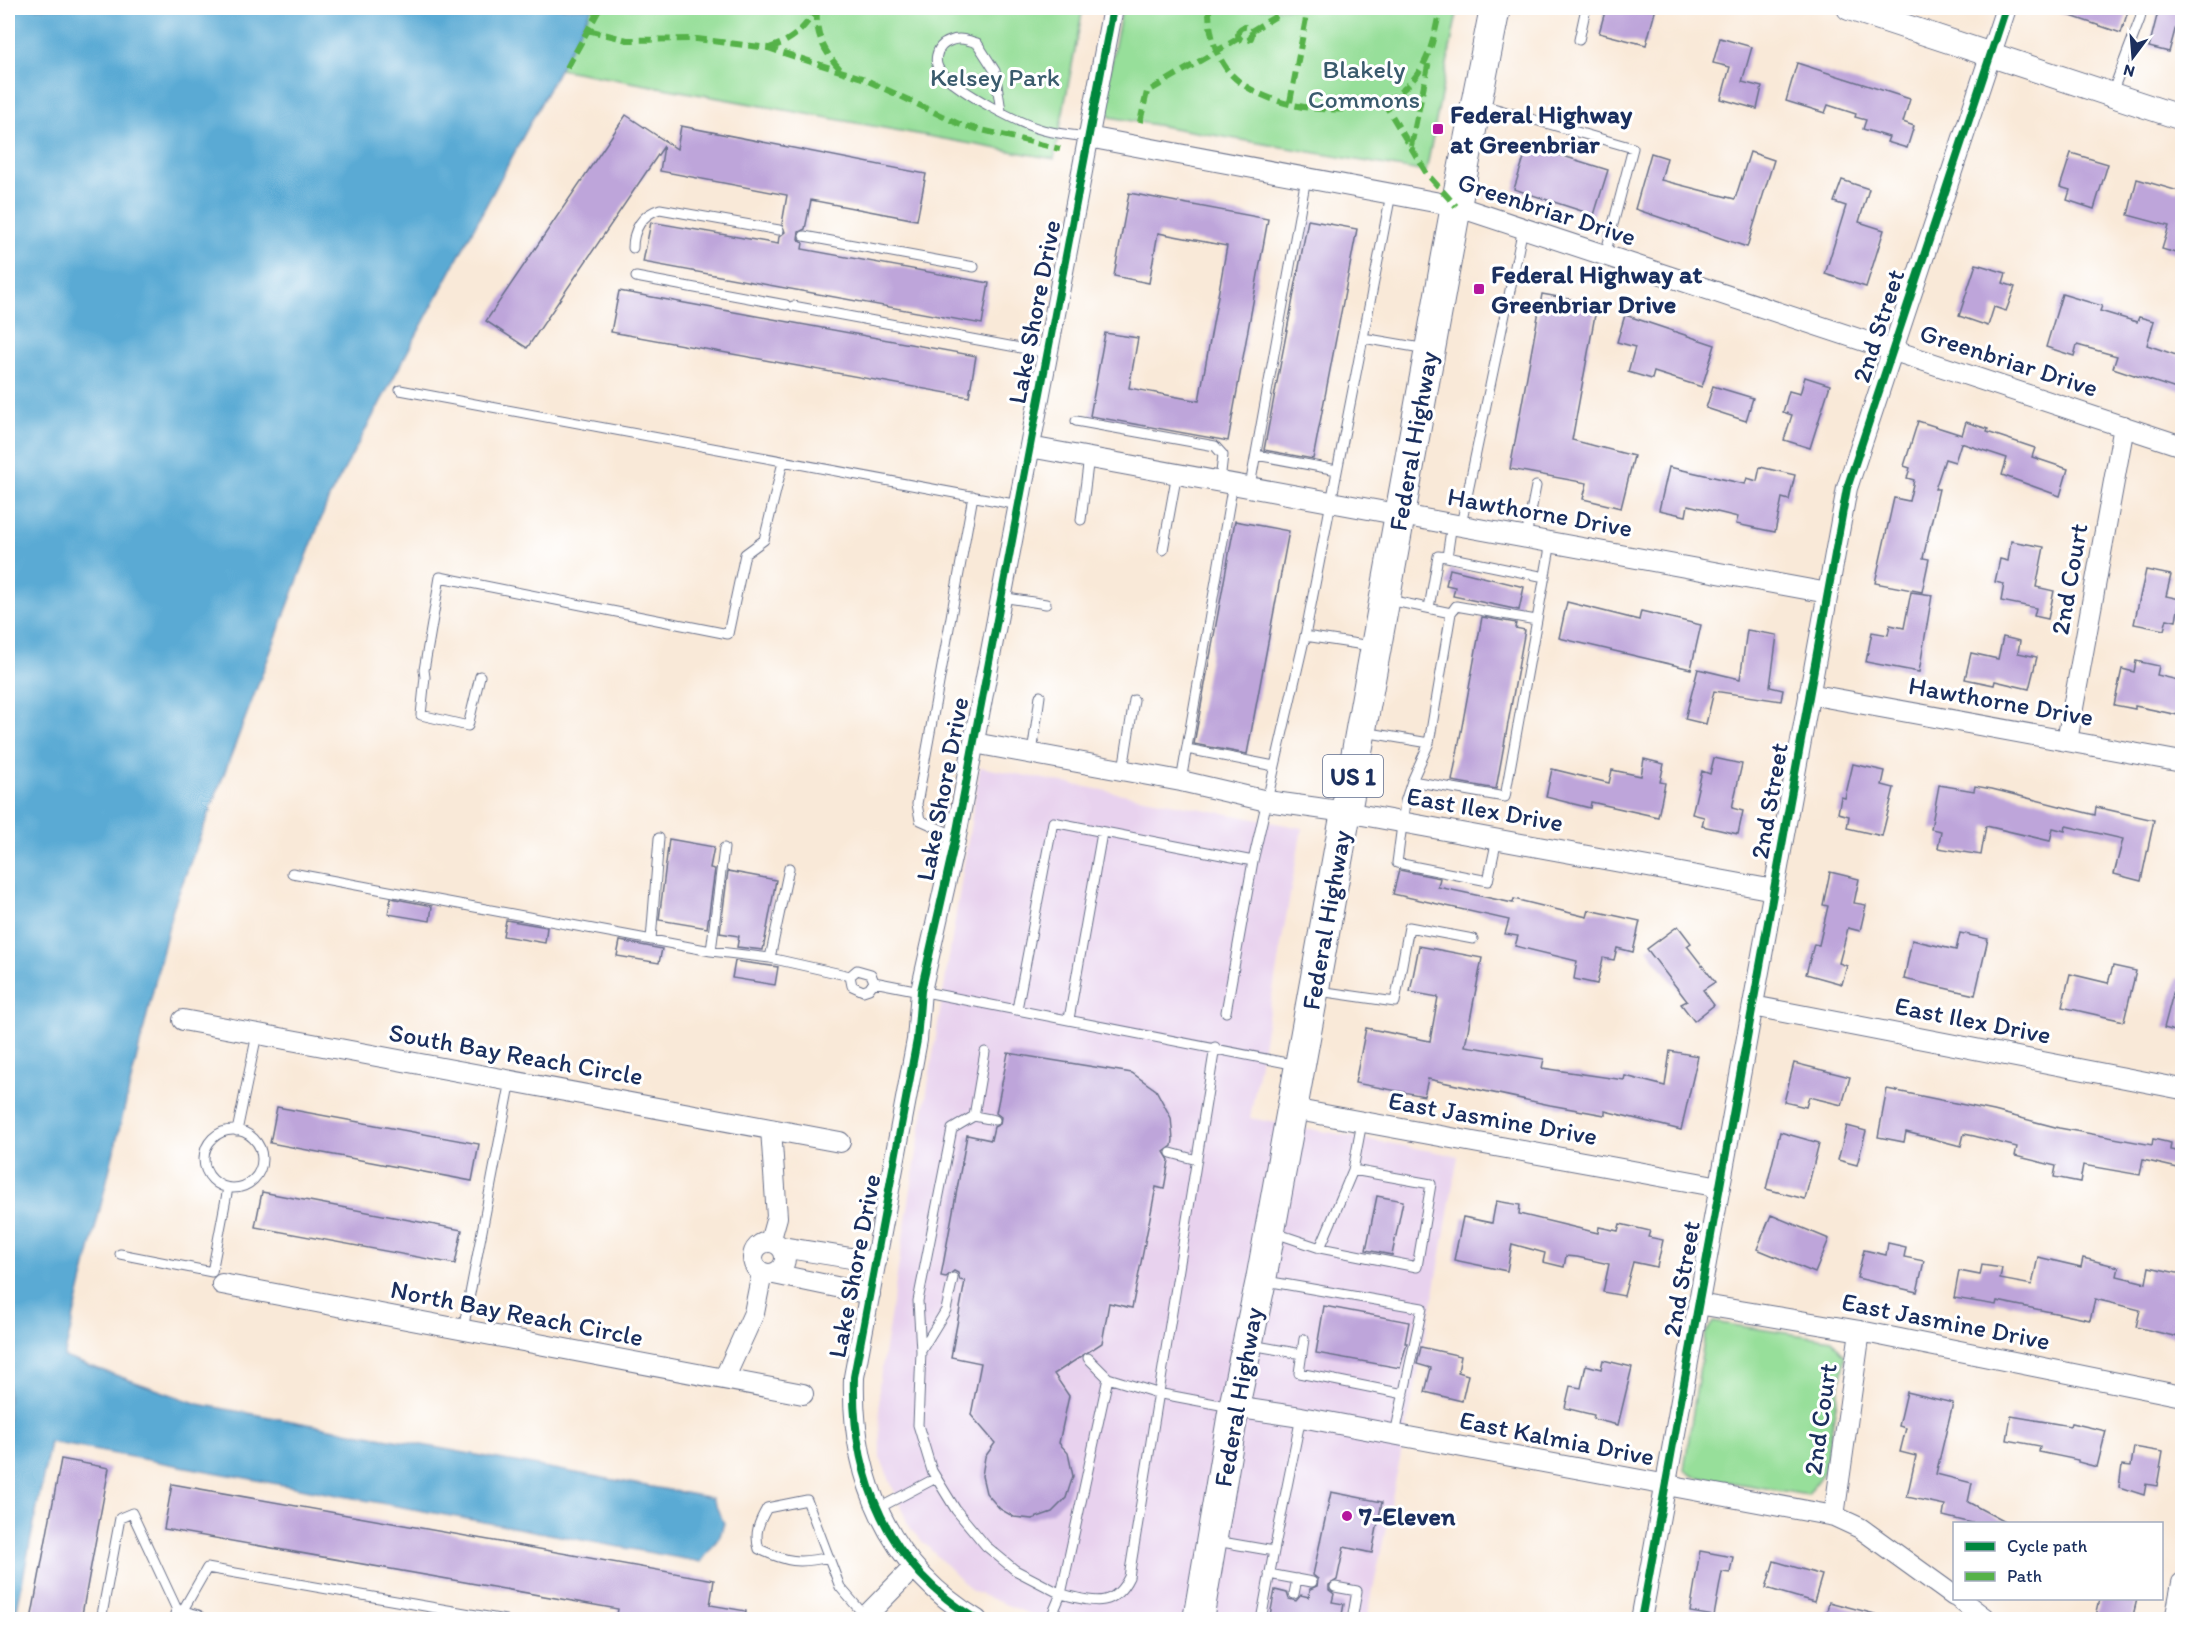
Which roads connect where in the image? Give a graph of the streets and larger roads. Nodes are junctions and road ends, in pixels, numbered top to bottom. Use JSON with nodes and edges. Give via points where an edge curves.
{"nodes":[{"id":1,"x":1113,"y":8,"type":"edge"},
{"id":2,"x":1495,"y":8,"type":"edge"},
{"id":3,"x":1849,"y":8,"type":"edge"},
{"id":4,"x":2006,"y":8,"type":"edge"},
{"id":5,"x":1990,"y":55,"type":"junction"},
{"id":6,"x":2182,"y":118,"type":"edge"},
{"id":7,"x":1088,"y":137,"type":"junction"},
{"id":8,"x":1456,"y":206,"type":"junction"},
{"id":9,"x":1892,"y":350,"type":"junction"},
{"id":10,"x":2124,"y":426,"type":"junction"},
{"id":11,"x":2182,"y":446,"type":"edge"},
{"id":12,"x":1030,"y":447,"type":"junction"},
{"id":13,"x":1400,"y":514,"type":"junction"},
{"id":14,"x":1828,"y":593,"type":"junction"},
{"id":15,"x":1809,"y":694,"type":"junction"},
{"id":16,"x":2067,"y":741,"type":"junction"},
{"id":17,"x":974,"y":743,"type":"junction"},
{"id":18,"x":2182,"y":762,"type":"edge"},
{"id":19,"x":1346,"y":812,"type":"junction"},
{"id":20,"x":1774,"y":890,"type":"junction"},
{"id":21,"x":1753,"y":1006,"type":"junction"},
{"id":22,"x":183,"y":1020,"type":"dead end"},
{"id":23,"x":2182,"y":1089,"type":"edge"},
{"id":24,"x":1292,"y":1109,"type":"junction"},
{"id":25,"x":771,"y":1129,"type":"junction"},
{"id":26,"x":840,"y":1142,"type":"dead end"},
{"id":27,"x":1720,"y":1187,"type":"junction"},
{"id":28,"x":776,"y":1244,"type":"junction"},
{"id":29,"x":876,"y":1262,"type":"junction"},
{"id":30,"x":768,"y":1273,"type":"junction"},
{"id":31,"x":217,"y":1278,"type":"road end"},
{"id":32,"x":870,"y":1294,"type":"junction"},
{"id":33,"x":1698,"y":1304,"type":"junction"},
{"id":34,"x":1860,"y":1331,"type":"junction"},
{"id":35,"x":724,"y":1379,"type":"junction"},
{"id":36,"x":803,"y":1394,"type":"dead end"},
{"id":37,"x":2182,"y":1396,"type":"edge"},
{"id":38,"x":1234,"y":1407,"type":"junction"},
{"id":39,"x":1665,"y":1486,"type":"junction"},
{"id":40,"x":1834,"y":1516,"type":"junction"},
{"id":41,"x":914,"y":1567,"type":"junction"},
{"id":42,"x":2182,"y":1583,"type":"edge"},
{"id":43,"x":1953,"y":1595,"type":"edge"},
{"id":44,"x":1959,"y":1600,"type":"edge"},
{"id":45,"x":863,"y":1618,"type":"edge"},
{"id":46,"x":977,"y":1620,"type":"edge"},
{"id":47,"x":1198,"y":1620,"type":"edge"},
{"id":48,"x":1641,"y":1620,"type":"edge"},
{"id":49,"x":1988,"y":1620,"type":"edge"},
{"id":50,"x":2175,"y":1620,"type":"edge"}],
"edges":[{"from":1,"to":7,"type":"street","name":"Lake Shore Drive"},
{"from":2,"to":8,"type":"main road","name":"Federal Highway","number":"US 1"},
{"from":3,"to":5,"type":"street"},
{"from":4,"to":5,"type":"street","name":"2nd Street"},
{"from":5,"to":6,"type":"street"},
{"from":5,"to":9,"type":"street","name":"2nd Street"},
{"from":7,"to":8,"type":"street","name":"Greenbriar Drive"},
{"from":7,"to":12,"type":"street","name":"Lake Shore Drive"},
{"from":8,"to":9,"type":"street","name":"Greenbriar Drive"},
{"from":8,"to":13,"type":"main road","name":"Federal Highway","number":"US 1"},
{"from":9,"to":10,"type":"street","name":"Greenbriar Drive"},
{"from":9,"to":14,"type":"street","name":"2nd Street","via":[[1847,488]]},
{"from":10,"to":11,"type":"street","name":"Greenbriar Drive"},
{"from":10,"to":16,"type":"street","name":"2nd Court"},
{"from":12,"to":13,"type":"street","name":"Hawthorne Drive"},
{"from":12,"to":17,"type":"street","name":"Lake Shore Drive"},
{"from":13,"to":14,"type":"street","name":"Hawthorne Drive"},
{"from":13,"to":19,"type":"main road","name":"Federal Highway","number":"US 1"},
{"from":14,"to":15,"type":"street","name":"2nd Street"},
{"from":15,"to":16,"type":"street","name":"Hawthorne Drive"},
{"from":15,"to":20,"type":"street","name":"2nd Street"},
{"from":16,"to":18,"type":"street","name":"Hawthorne Drive"},
{"from":17,"to":19,"type":"street","name":"East Ilex Drive","via":[[1267,801]]},
{"from":17,"to":29,"type":"street","name":"Lake Shore Drive","via":[[921,991],[917,1040]]},
{"from":19,"to":20,"type":"street","name":"East Ilex Drive"},
{"from":19,"to":24,"type":"main road","name":"Federal Highway","number":"US 1"},
{"from":20,"to":21,"type":"street","name":"2nd Street"},
{"from":21,"to":23,"type":"street","name":"East Ilex Drive"},
{"from":21,"to":27,"type":"street","name":"2nd Street"},
{"from":22,"to":25,"type":"street","name":"South Bay Reach Circle"},
{"from":24,"to":27,"type":"street","name":"East Jasmine Drive"},
{"from":24,"to":38,"type":"main road","name":"Federal Highway","number":"US 1"},
{"from":25,"to":26,"type":"street","name":"South Bay Reach Circle"},
{"from":25,"to":28,"type":"street"},
{"from":27,"to":33,"type":"street","name":"2nd Street"},
{"from":28,"to":29,"type":"street"},
{"from":28,"to":30,"type":"street","via":[[786,1261],[781,1270]]},
{"from":28,"to":30,"type":"street","via":[[761,1243],[753,1254],[753,1263]]},
{"from":29,"to":32,"type":"street","name":"Lake Shore Drive"},
{"from":30,"to":32,"type":"street"},
{"from":30,"to":35,"type":"street"},
{"from":31,"to":35,"type":"street","name":"North Bay Reach Circle"},
{"from":32,"to":41,"type":"street","name":"Lake Shore Drive","via":[[854,1377],[853,1411],[859,1456],[877,1510]]},
{"from":33,"to":34,"type":"street","name":"East Jasmine Drive"},
{"from":33,"to":39,"type":"street","name":"2nd Street"},
{"from":34,"to":37,"type":"street","name":"East Jasmine Drive"},
{"from":34,"to":40,"type":"street","name":"2nd Court"},
{"from":35,"to":36,"type":"street","name":"North Bay Reach Circle"},
{"from":38,"to":39,"type":"street","name":"East Kalmia Drive"},
{"from":38,"to":47,"type":"main road","name":"Federal Highway","number":"US 1"},
{"from":39,"to":40,"type":"street","name":"East Kalmia Drive"},
{"from":39,"to":48,"type":"street","name":"2nd Street"},
{"from":40,"to":43,"type":"street","name":"East Kalmia Drive","via":[[1860,1528]]},
{"from":41,"to":45,"type":"street"},
{"from":41,"to":46,"type":"street","name":"Lake Shore Drive","via":[[935,1589]]},
{"from":42,"to":50,"type":"street"},
{"from":44,"to":49,"type":"street"}]}
